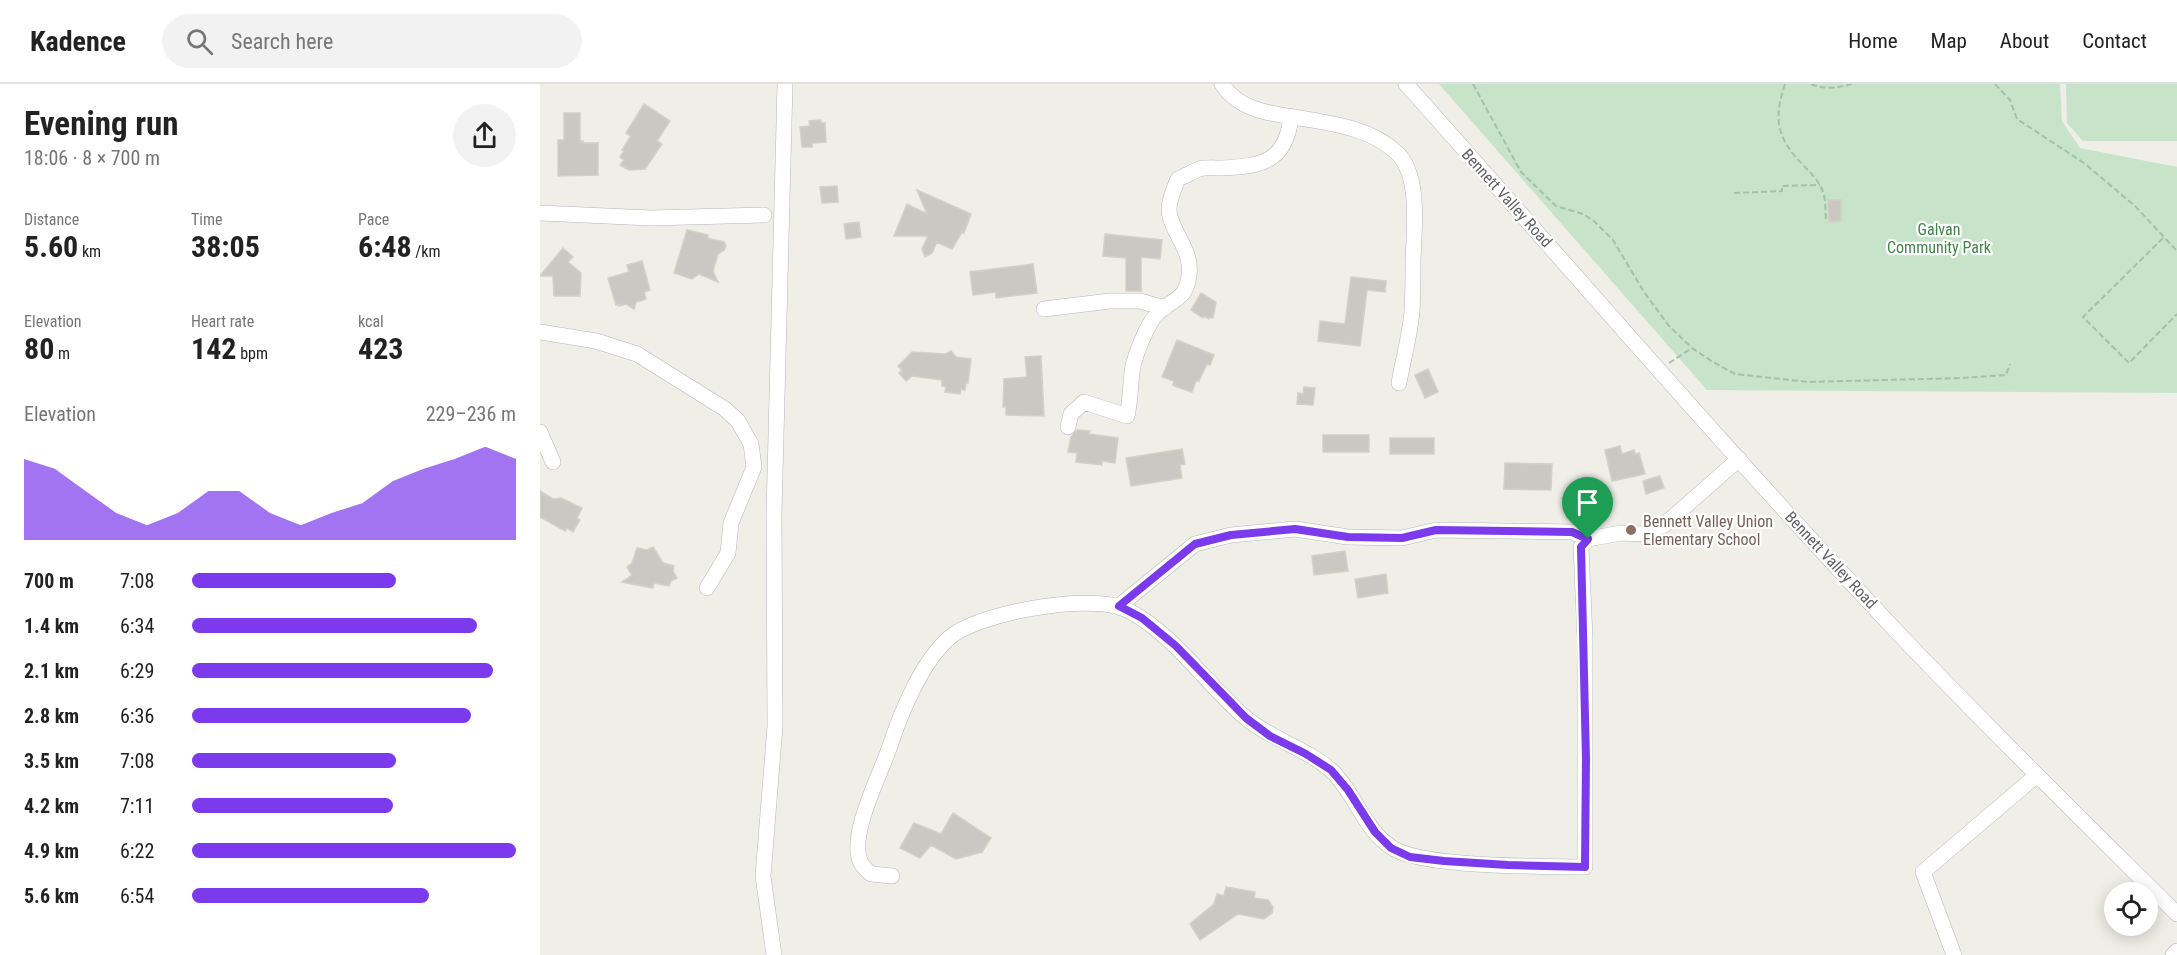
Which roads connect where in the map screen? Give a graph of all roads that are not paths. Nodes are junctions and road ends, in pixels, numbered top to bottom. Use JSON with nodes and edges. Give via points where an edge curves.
{"nodes":[{"id":1,"x":785,"y":84,"type":"edge"},
{"id":2,"x":1222,"y":84,"type":"edge"},
{"id":3,"x":1406,"y":84,"type":"edge"},
{"id":4,"x":1291,"y":117,"type":"junction"},
{"id":5,"x":540,"y":213,"type":"edge"},
{"id":6,"x":764,"y":215,"type":"dead end"},
{"id":7,"x":1165,"y":308,"type":"junction"},
{"id":8,"x":1044,"y":309,"type":"dead end"},
{"id":9,"x":540,"y":332,"type":"edge"},
{"id":10,"x":1399,"y":383,"type":"dead end"},
{"id":11,"x":1068,"y":428,"type":"dead end"},
{"id":12,"x":540,"y":432,"type":"edge"},
{"id":13,"x":1739,"y":459,"type":"junction"},
{"id":14,"x":553,"y":462,"type":"dead end"},
{"id":15,"x":1588,"y":539,"type":"junction"},
{"id":16,"x":707,"y":588,"type":"dead end"},
{"id":17,"x":1119,"y":606,"type":"junction"},
{"id":18,"x":2037,"y":775,"type":"junction"},
{"id":19,"x":892,"y":876,"type":"dead end"},
{"id":20,"x":2177,"y":914,"type":"edge"},
{"id":21,"x":2177,"y":951,"type":"edge"},
{"id":22,"x":774,"y":955,"type":"edge"},
{"id":23,"x":1954,"y":955,"type":"edge"},
{"id":24,"x":2173,"y":955,"type":"edge"}],
"edges":[{"from":1,"to":22,"type":"street","via":[[774,514],[775,726],[763,876]]},
{"from":2,"to":4,"type":"street","via":[[1251,109]]},
{"from":3,"to":13,"type":"street","name":"Bennett Valley Road"},
{"from":4,"to":7,"type":"street","via":[[1281,149],[1266,162],[1201,169],[1178,179],[1169,212],[1189,260],[1189,275],[1185,290]]},
{"from":4,"to":10,"type":"street","via":[[1330,123],[1380,140],[1396,152],[1408,169],[1415,208],[1412,313]]},
{"from":5,"to":6,"type":"street","via":[[651,218]]},
{"from":7,"to":8,"type":"street","via":[[1140,301],[1110,301]]},
{"from":7,"to":11,"type":"street","via":[[1156,314],[1133,365],[1127,416],[1084,402],[1071,414]]},
{"from":9,"to":16,"type":"street","via":[[596,341],[637,354],[738,421],[751,444],[754,467],[730,523],[728,553]]},
{"from":12,"to":14,"type":"street"},
{"from":13,"to":15,"type":"street","via":[[1664,525],[1643,534]]},
{"from":13,"to":18,"type":"street","name":"Bennett Valley Road","via":[[1900,635]]},
{"from":15,"to":17,"type":"street","via":[[1572,532],[1436,530],[1402,538],[1348,537],[1295,529],[1231,535],[1195,544]]},
{"from":15,"to":17,"type":"street","via":[[1581,547],[1585,867],[1444,861],[1410,857],[1391,848],[1331,770],[1246,718],[1176,646],[1142,618]]},
{"from":17,"to":19,"type":"street","via":[[1085,603],[1032,609],[975,623],[949,638],[908,699],[859,825],[857,850],[861,864],[871,874]]},
{"from":18,"to":20,"type":"street","name":"Bennett Valley Road"},
{"from":18,"to":23,"type":"street","via":[[1923,872]]},
{"from":21,"to":24,"type":"street"}]}
